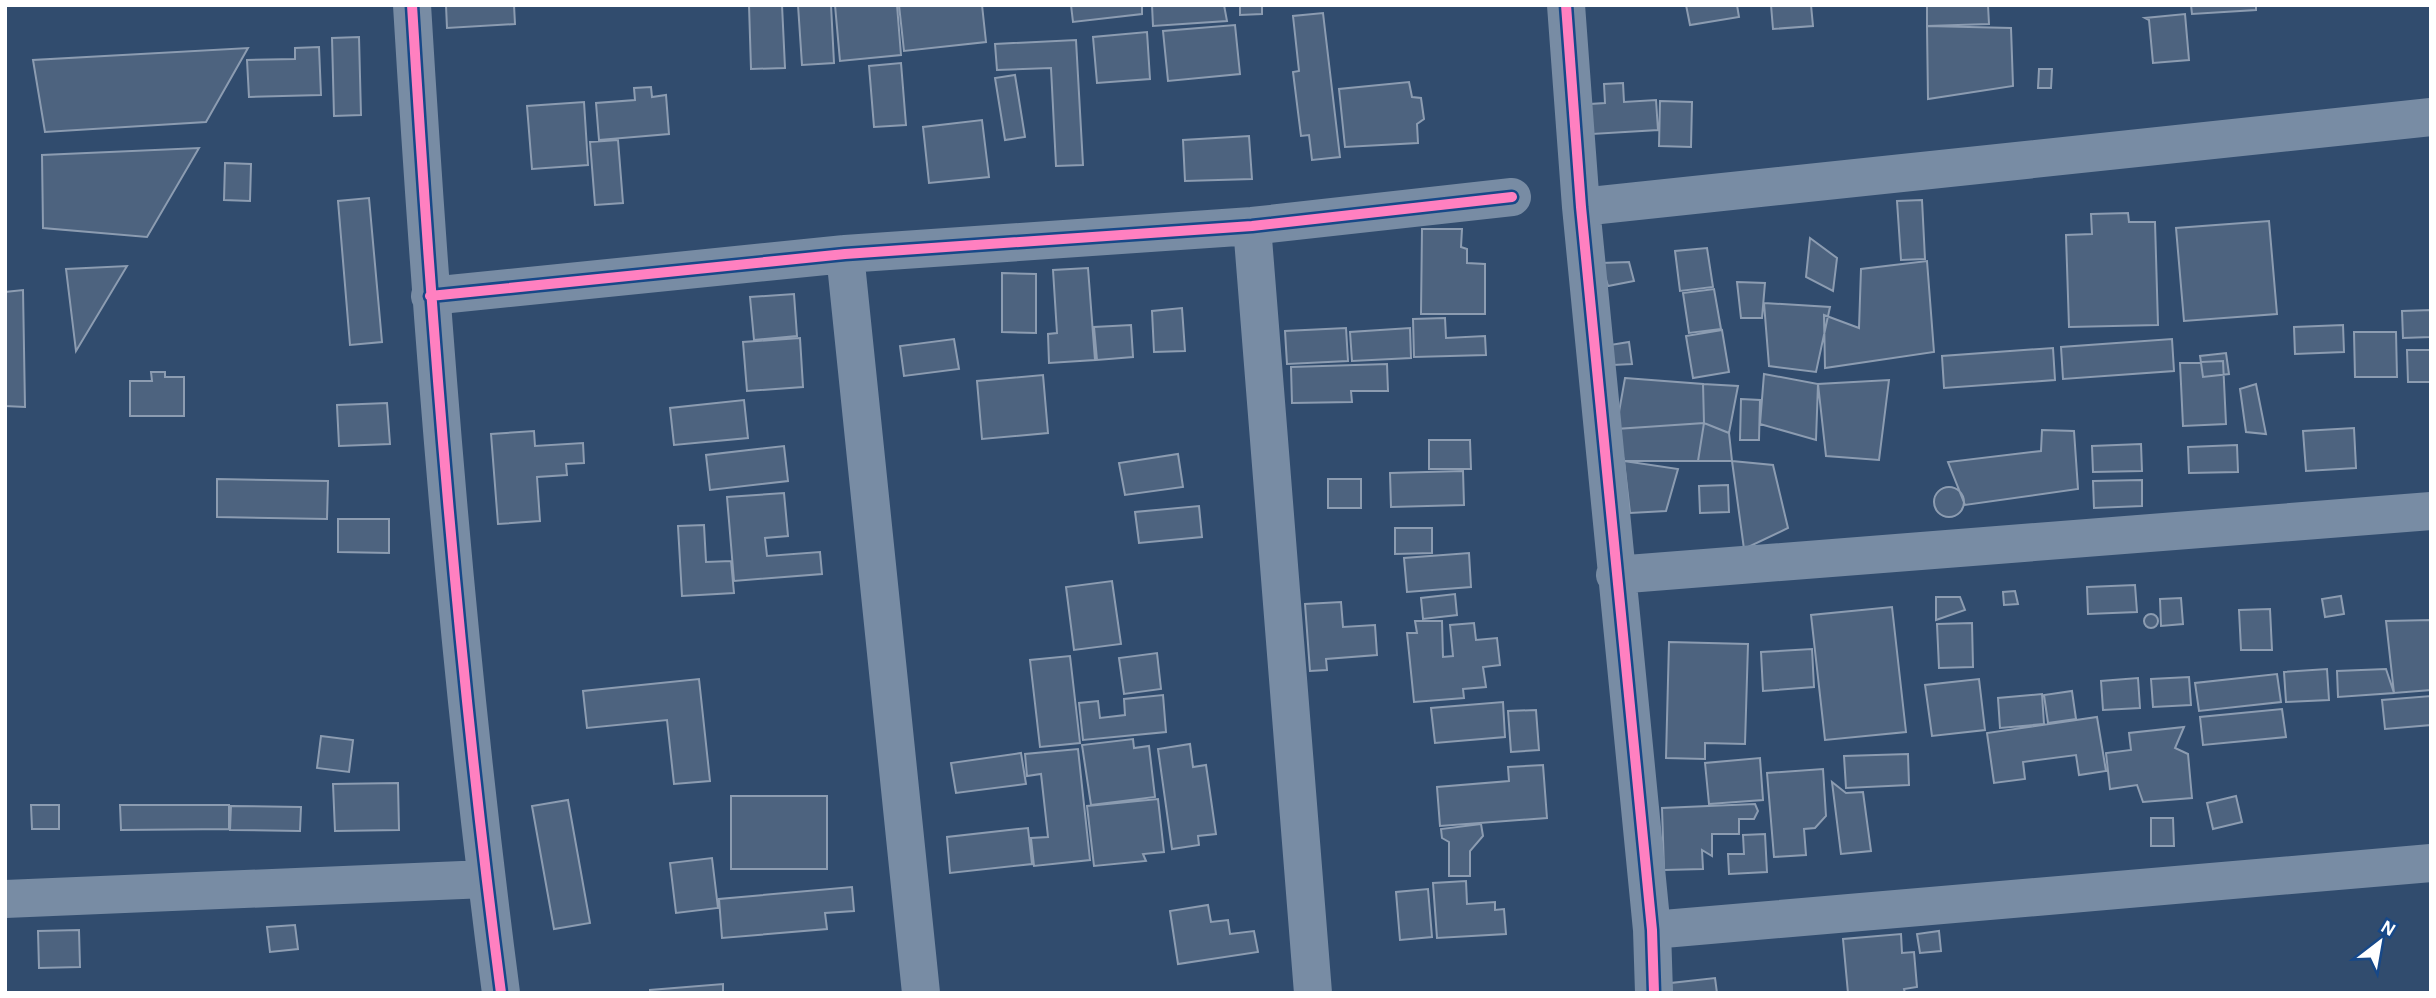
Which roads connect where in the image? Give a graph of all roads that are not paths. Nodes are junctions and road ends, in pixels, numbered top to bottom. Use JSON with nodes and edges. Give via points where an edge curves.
{"nodes":[{"id":1,"x":412,"y":5,"type":"edge"},
{"id":2,"x":1566,"y":5,"type":"edge"},
{"id":3,"x":2431,"y":117,"type":"edge"},
{"id":4,"x":1512,"y":197,"type":"dead end"},
{"id":5,"x":1580,"y":207,"type":"junction"},
{"id":6,"x":1252,"y":226,"type":"junction"},
{"id":7,"x":845,"y":254,"type":"junction"},
{"id":8,"x":429,"y":296,"type":"junction"},
{"id":9,"x":2431,"y":511,"type":"edge"},
{"id":10,"x":1615,"y":575,"type":"junction"},
{"id":11,"x":2431,"y":863,"type":"edge"},
{"id":12,"x":486,"y":879,"type":"junction"},
{"id":13,"x":5,"y":899,"type":"edge"},
{"id":14,"x":1652,"y":930,"type":"junction"},
{"id":15,"x":501,"y":993,"type":"edge"},
{"id":16,"x":921,"y":993,"type":"edge"},
{"id":17,"x":1313,"y":993,"type":"edge"},
{"id":18,"x":1654,"y":993,"type":"edge"}],
"edges":[{"from":1,"to":8,"type":"street"},
{"from":2,"to":5,"type":"street"},
{"from":3,"to":5,"type":"street"},
{"from":4,"to":6,"type":"street"},
{"from":5,"to":10,"type":"street"},
{"from":6,"to":7,"type":"street"},
{"from":6,"to":17,"type":"street"},
{"from":7,"to":8,"type":"street"},
{"from":7,"to":16,"type":"street"},
{"from":8,"to":12,"type":"street"},
{"from":9,"to":10,"type":"street"},
{"from":10,"to":14,"type":"street"},
{"from":11,"to":14,"type":"street"},
{"from":12,"to":13,"type":"street"},
{"from":12,"to":15,"type":"street"},
{"from":14,"to":18,"type":"street"}]}
